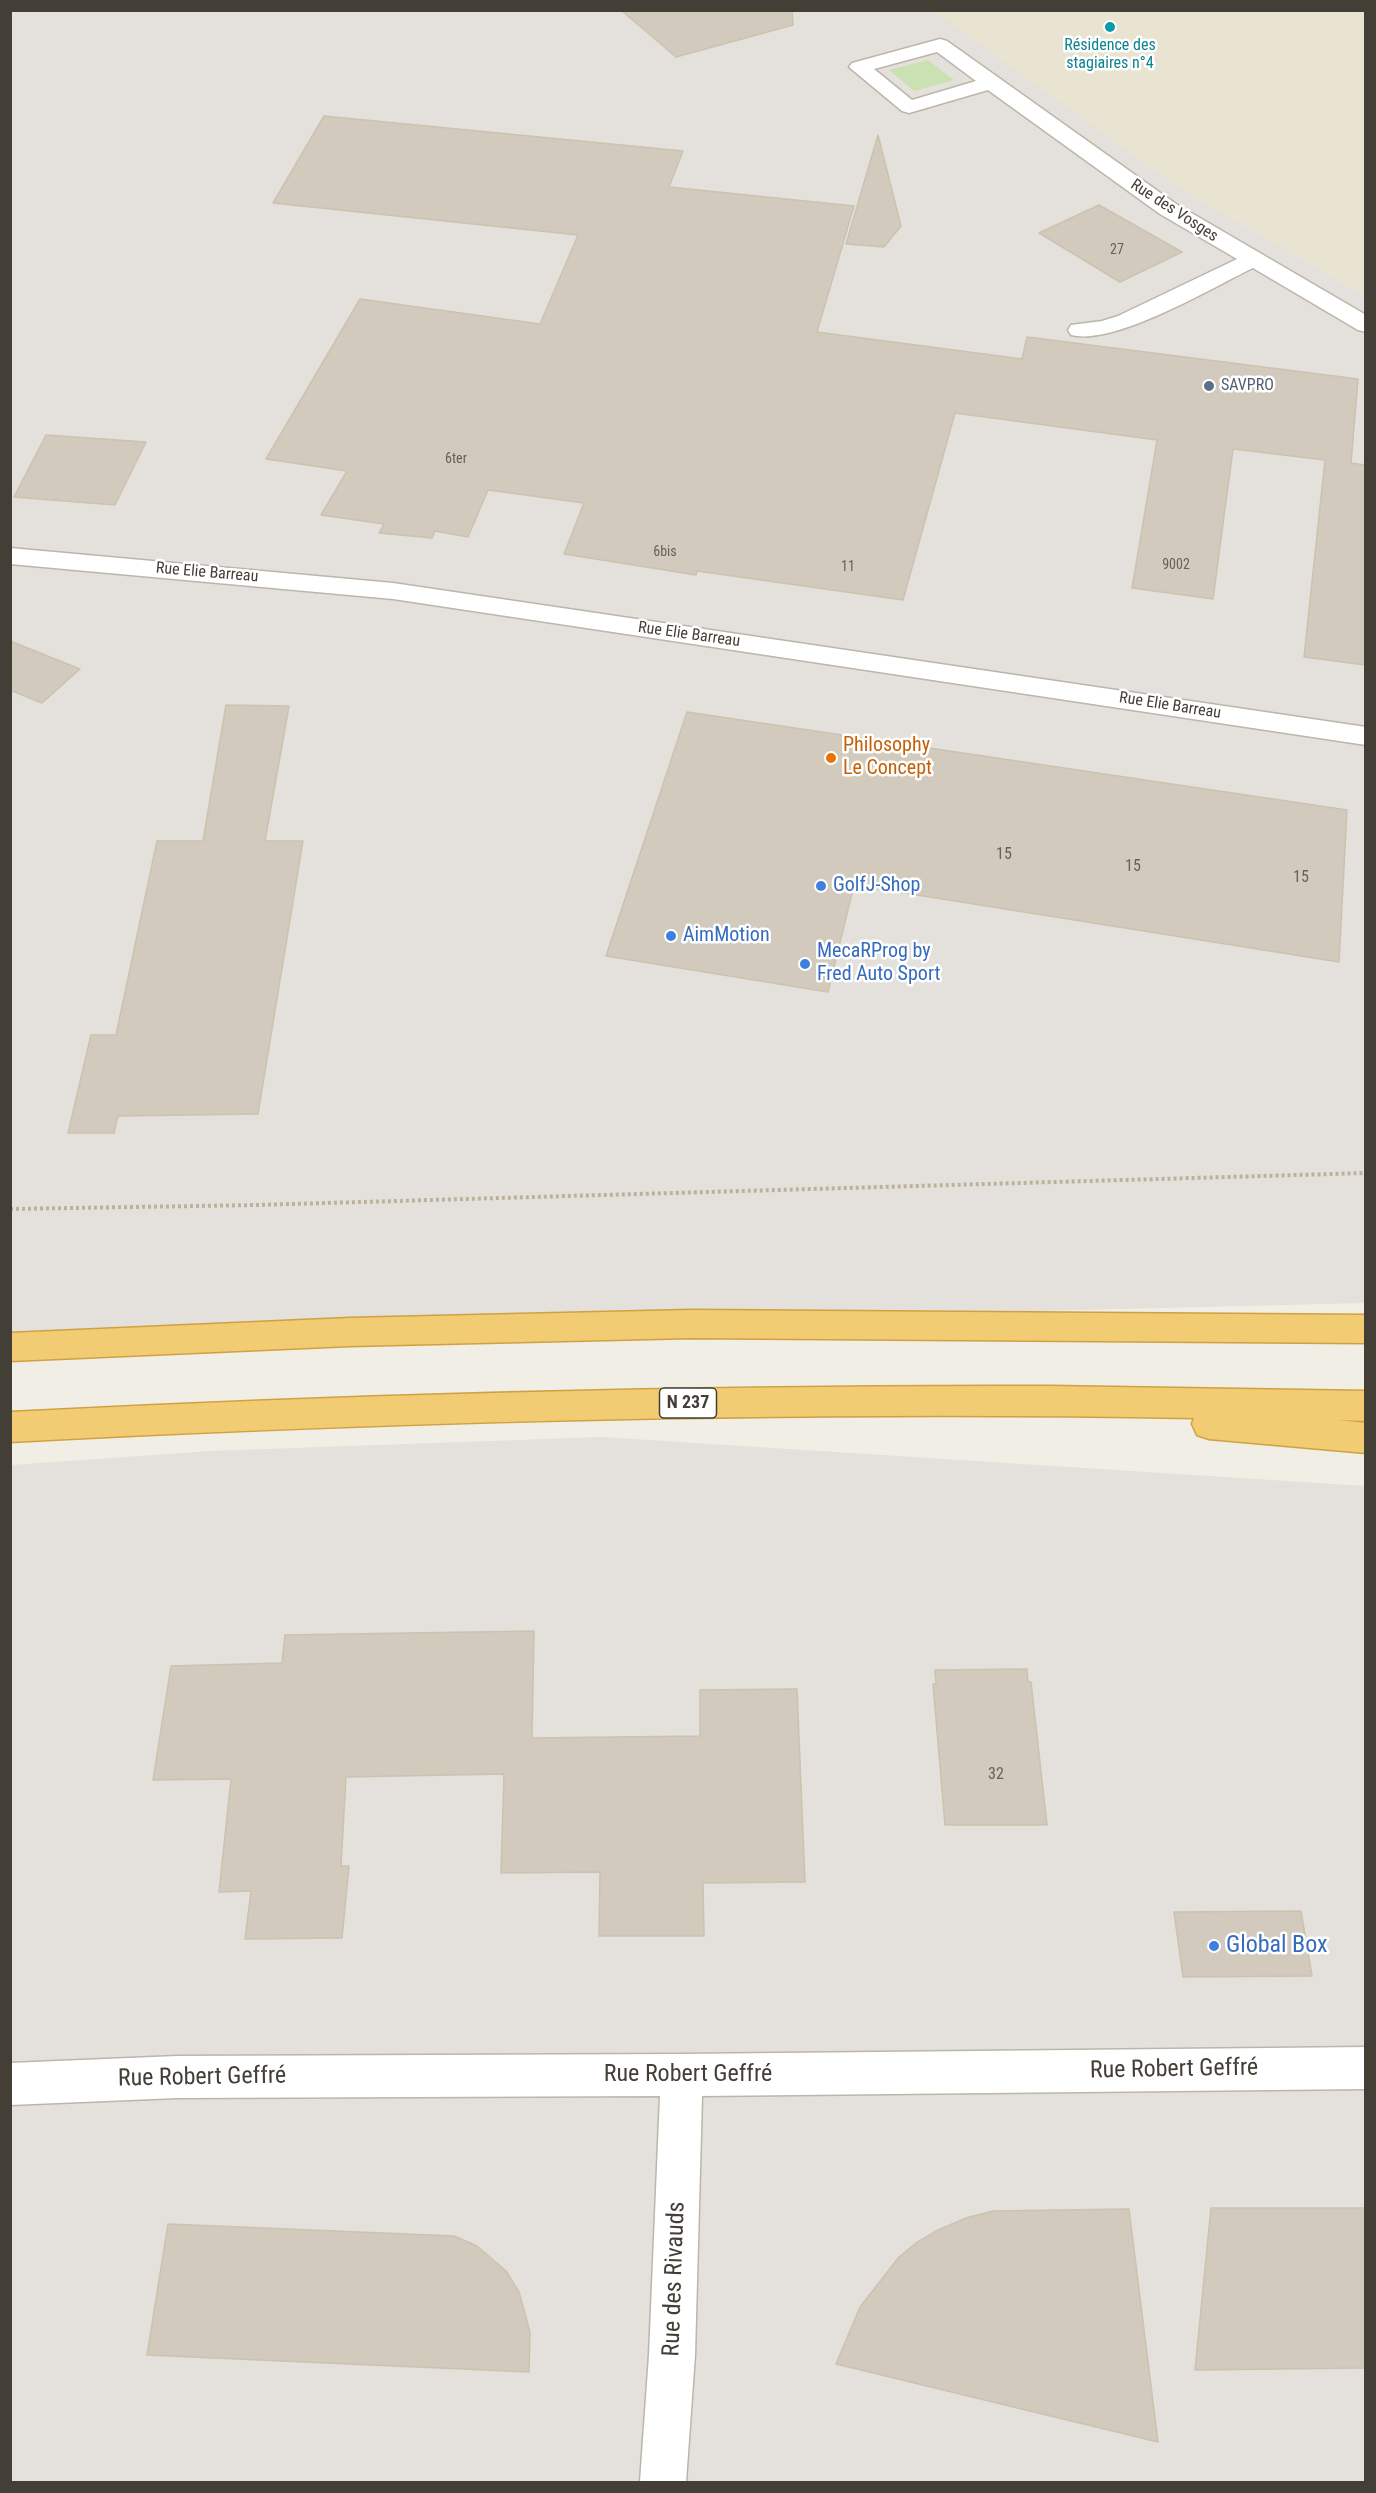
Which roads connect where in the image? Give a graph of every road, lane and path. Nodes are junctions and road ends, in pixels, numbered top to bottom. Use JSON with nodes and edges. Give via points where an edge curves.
{"nodes":[{"id":1,"x":991,"y":83,"type":"junction"},
{"id":2,"x":1252,"y":260,"type":"junction"},
{"id":3,"x":1365,"y":325,"type":"edge"},
{"id":4,"x":1079,"y":330,"type":"dead end"},
{"id":5,"x":10,"y":556,"type":"edge"},
{"id":6,"x":1365,"y":736,"type":"edge"},
{"id":7,"x":1365,"y":1173,"type":"edge"},
{"id":8,"x":10,"y":1209,"type":"edge"},
{"id":9,"x":1365,"y":1329,"type":"edge"},
{"id":10,"x":10,"y":1347,"type":"edge"},
{"id":11,"x":947,"y":1401,"type":"junction"},
{"id":12,"x":1365,"y":1406,"type":"edge"},
{"id":13,"x":10,"y":1428,"type":"edge"},
{"id":14,"x":1365,"y":1438,"type":"edge"},
{"id":15,"x":1365,"y":2068,"type":"edge"},
{"id":16,"x":682,"y":2075,"type":"junction"},
{"id":17,"x":10,"y":2084,"type":"edge"},
{"id":18,"x":663,"y":2482,"type":"edge"}],
"edges":[{"from":1,"to":1,"type":"street","name":"Rue des Vosges","via":[[940,45],[859,67],[909,107]]},
{"from":1,"to":2,"type":"street","name":"Rue des Vosges","via":[[1168,209]]},
{"from":2,"to":3,"type":"street","name":"Rue des Vosges"},
{"from":2,"to":4,"type":"street","via":[[1126,321]]},
{"from":5,"to":6,"type":"street","name":"Rue Elie Barreau","via":[[393,591]]},
{"from":7,"to":8,"type":"path"},
{"from":9,"to":10,"type":"highway","via":[[693,1324],[445,1328]]},
{"from":11,"to":12,"type":"highway","number":"N 237"},
{"from":11,"to":13,"type":"highway","number":"N 237","via":[[526,1405],[297,1412]]},
{"from":11,"to":14,"type":"highway"},
{"from":15,"to":16,"type":"street","name":"Rue Robert Geffré"},
{"from":16,"to":17,"type":"street","name":"Rue Robert Geffré","via":[[177,2077]]},
{"from":16,"to":18,"type":"street","name":"Rue des Rivauds","via":[[672,2355]]}]}
